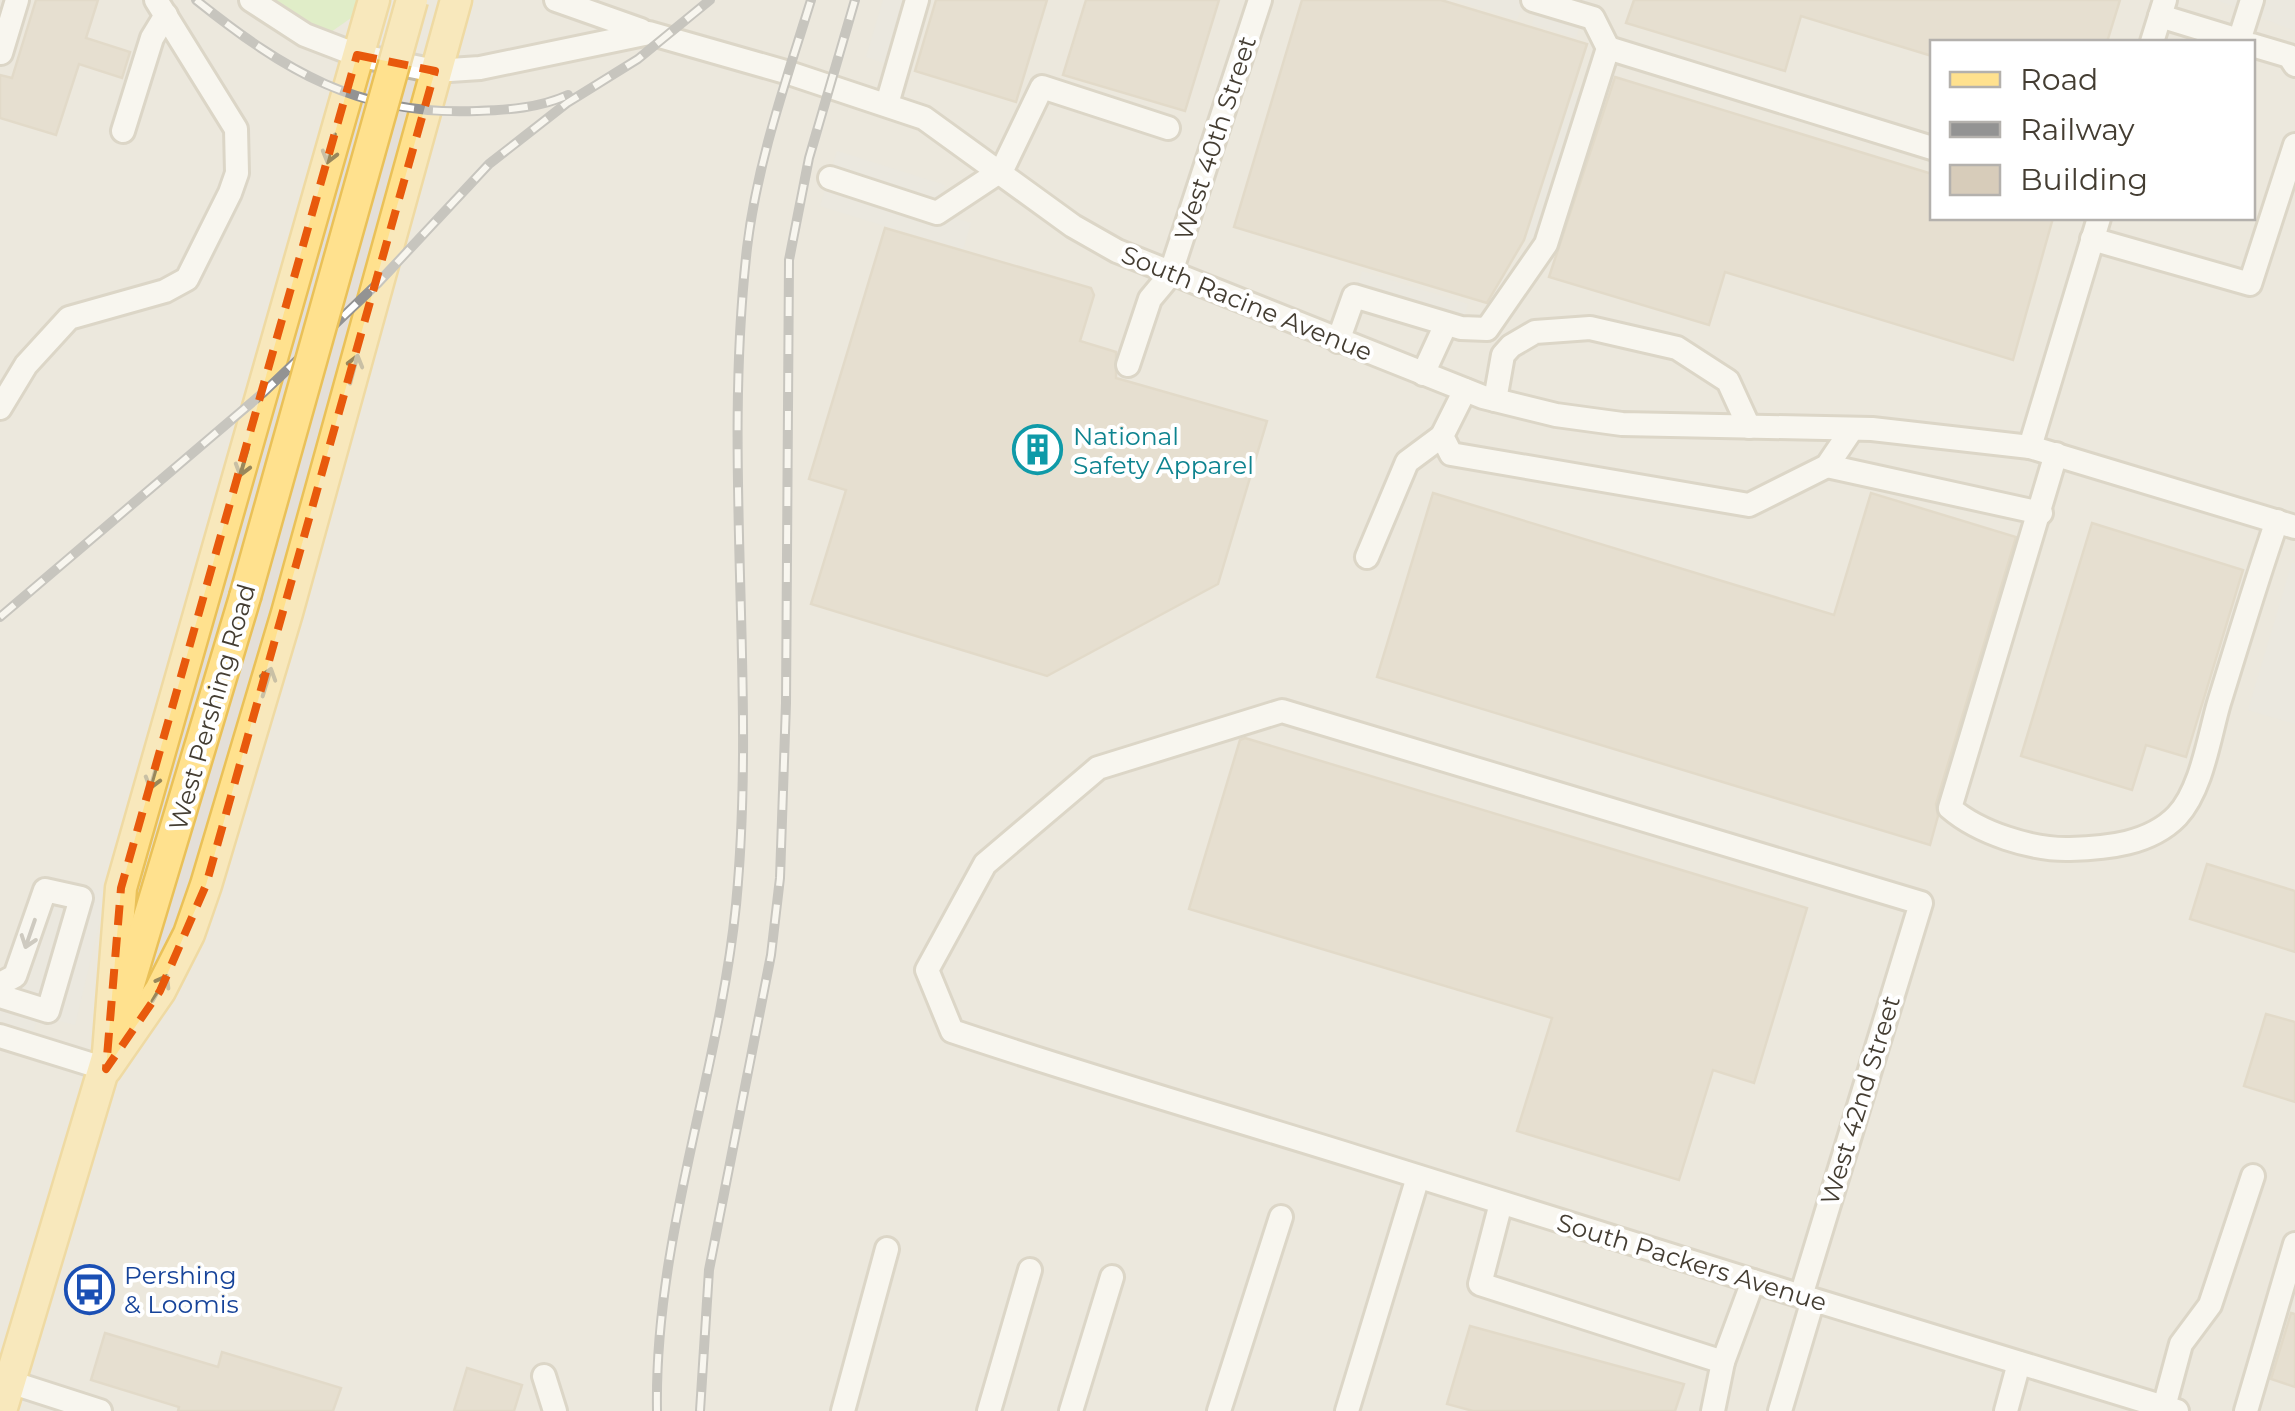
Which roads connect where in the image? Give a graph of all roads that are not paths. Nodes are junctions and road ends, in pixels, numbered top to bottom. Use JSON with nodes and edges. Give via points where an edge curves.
{"nodes":[{"id":1,"x":18,"y":0,"type":"edge"},
{"id":2,"x":251,"y":0,"type":"edge"},
{"id":3,"x":374,"y":0,"type":"edge"},
{"id":4,"x":412,"y":0,"type":"edge"},
{"id":5,"x":456,"y":0,"type":"edge"},
{"id":6,"x":556,"y":0,"type":"edge"},
{"id":7,"x":917,"y":0,"type":"edge"},
{"id":8,"x":1260,"y":0,"type":"edge"},
{"id":9,"x":1533,"y":0,"type":"edge"},
{"id":10,"x":2252,"y":0,"type":"edge"},
{"id":11,"x":161,"y":8,"type":"edge"},
{"id":12,"x":2162,"y":8,"type":"edge"},
{"id":13,"x":649,"y":32,"type":"junction"},
{"id":14,"x":2153,"y":40,"type":"edge"},
{"id":15,"x":2238,"y":40,"type":"edge"},
{"id":16,"x":2245,"y":40,"type":"edge"},
{"id":17,"x":2255,"y":46,"type":"edge"},
{"id":18,"x":1608,"y":48,"type":"junction"},
{"id":19,"x":0,"y":53,"type":"edge"},
{"id":20,"x":357,"y":55,"type":"junction"},
{"id":21,"x":2295,"y":65,"type":"edge"},
{"id":22,"x":435,"y":71,"type":"junction"},
{"id":23,"x":887,"y":104,"type":"junction"},
{"id":24,"x":1168,"y":128,"type":"dead end"},
{"id":25,"x":124,"y":131,"type":"dead end"},
{"id":26,"x":2295,"y":145,"type":"edge"},
{"id":27,"x":1930,"y":147,"type":"edge"},
{"id":28,"x":1002,"y":170,"type":"junction"},
{"id":29,"x":830,"y":178,"type":"dead end"},
{"id":30,"x":2096,"y":228,"type":"edge"},
{"id":31,"x":1170,"y":275,"type":"junction"},
{"id":32,"x":1446,"y":324,"type":"junction"},
{"id":33,"x":1338,"y":341,"type":"junction"},
{"id":34,"x":0,"y":362,"type":"edge"},
{"id":35,"x":26,"y":365,"type":"junction"},
{"id":36,"x":1128,"y":365,"type":"dead end"},
{"id":37,"x":1422,"y":374,"type":"junction"},
{"id":38,"x":1465,"y":390,"type":"junction"},
{"id":39,"x":1495,"y":400,"type":"junction"},
{"id":40,"x":0,"y":408,"type":"edge"},
{"id":41,"x":1749,"y":426,"type":"junction"},
{"id":42,"x":1852,"y":429,"type":"junction"},
{"id":43,"x":1442,"y":436,"type":"junction"},
{"id":44,"x":2030,"y":446,"type":"junction"},
{"id":45,"x":2056,"y":454,"type":"junction"},
{"id":46,"x":1827,"y":466,"type":"junction"},
{"id":47,"x":2040,"y":513,"type":"junction"},
{"id":48,"x":2286,"y":524,"type":"edge"},
{"id":49,"x":1368,"y":557,"type":"dead end"},
{"id":50,"x":1920,"y":904,"type":"joint"},
{"id":51,"x":0,"y":984,"type":"edge"},
{"id":52,"x":0,"y":996,"type":"edge"},
{"id":53,"x":0,"y":1036,"type":"edge"},
{"id":54,"x":106,"y":1069,"type":"junction"},
{"id":55,"x":2253,"y":1176,"type":"dead end"},
{"id":56,"x":1418,"y":1177,"type":"junction"},
{"id":57,"x":1501,"y":1203,"type":"junction"},
{"id":58,"x":1281,"y":1217,"type":"dead end"},
{"id":59,"x":2295,"y":1244,"type":"edge"},
{"id":60,"x":887,"y":1250,"type":"dead end"},
{"id":61,"x":1030,"y":1270,"type":"dead end"},
{"id":62,"x":1112,"y":1277,"type":"dead end"},
{"id":63,"x":1753,"y":1281,"type":"junction"},
{"id":64,"x":1807,"y":1298,"type":"junction"},
{"id":65,"x":1723,"y":1362,"type":"junction"},
{"id":66,"x":2019,"y":1362,"type":"junction"},
{"id":67,"x":544,"y":1376,"type":"dead end"},
{"id":68,"x":5,"y":1397,"type":"edge"},
{"id":69,"x":2171,"y":1409,"type":"edge"},
{"id":70,"x":100,"y":1411,"type":"edge"},
{"id":71,"x":555,"y":1411,"type":"edge"},
{"id":72,"x":844,"y":1411,"type":"edge"},
{"id":73,"x":989,"y":1411,"type":"edge"},
{"id":74,"x":1071,"y":1411,"type":"edge"},
{"id":75,"x":1219,"y":1411,"type":"edge"},
{"id":76,"x":1347,"y":1411,"type":"edge"},
{"id":77,"x":1713,"y":1411,"type":"edge"},
{"id":78,"x":1780,"y":1411,"type":"edge"},
{"id":79,"x":2006,"y":1411,"type":"edge"},
{"id":80,"x":2246,"y":1411,"type":"edge"}],
"edges":[{"from":1,"to":19,"type":"street"},
{"from":2,"to":20,"type":"street","name":"South Racine Avenue","via":[[305,34]]},
{"from":3,"to":20,"type":"main road"},
{"from":4,"to":54,"type":"main road","name":"West Pershing Road","bridge":true},
{"from":5,"to":22,"type":"main road"},
{"from":6,"to":13,"type":"street"},
{"from":7,"to":23,"type":"street"},
{"from":8,"to":31,"type":"street","name":"West 40th Street"},
{"from":9,"to":18,"type":"street","via":[[1592,18]]},
{"from":10,"to":16,"type":"street"},
{"from":11,"to":25,"type":"street"},
{"from":11,"to":35,"type":"street","via":[[236,130],[230,193],[188,279],[166,292],[77,313]]},
{"from":12,"to":14,"type":"street"},
{"from":12,"to":15,"type":"street"},
{"from":13,"to":22,"type":"street","name":"South Racine Avenue","via":[[480,68]]},
{"from":13,"to":23,"type":"street","name":"South Racine Avenue"},
{"from":17,"to":21,"type":"street","via":[[2289,56]]},
{"from":18,"to":27,"type":"street"},
{"from":18,"to":32,"type":"street","via":[[1546,244],[1488,329]]},
{"from":20,"to":22,"type":"street","name":"South Racine Avenue"},
{"from":20,"to":54,"type":"main road","one_way":true,"via":[[121,888]]},
{"from":54,"to":22,"type":"main road","one_way":true,"via":[[160,991],[206,886]]},
{"from":23,"to":28,"type":"street","name":"South Racine Avenue","via":[[924,118]]},
{"from":24,"to":28,"type":"street","via":[[1042,88]]},
{"from":26,"to":30,"type":"street","via":[[2250,284]]},
{"from":28,"to":29,"type":"street","via":[[936,213]]},
{"from":28,"to":31,"type":"street","name":"South Racine Avenue","via":[[1073,226]]},
{"from":30,"to":44,"type":"street"},
{"from":31,"to":33,"type":"street","name":"South Racine Avenue"},
{"from":31,"to":36,"type":"street","name":"West 40th Street","via":[[1150,298]]},
{"from":32,"to":33,"type":"street","via":[[1354,296]]},
{"from":32,"to":37,"type":"street"},
{"from":33,"to":37,"type":"street","name":"South Racine Avenue"},
{"from":34,"to":35,"type":"street"},
{"from":35,"to":40,"type":"street"},
{"from":37,"to":38,"type":"street","name":"South Racine Avenue"},
{"from":38,"to":39,"type":"street","name":"South Racine Avenue"},
{"from":38,"to":43,"type":"street"},
{"from":39,"to":41,"type":"street","name":"South Racine Avenue","via":[[1622,424]]},
{"from":39,"to":41,"type":"street","via":[[1503,355],[1511,346],[1534,332],[1590,328],[1677,348],[1728,381]]},
{"from":41,"to":42,"type":"street","name":"South Racine Avenue"},
{"from":42,"to":44,"type":"street","name":"South Racine Avenue"},
{"from":42,"to":46,"type":"street"},
{"from":43,"to":46,"type":"street","via":[[1451,454],[1749,505]]},
{"from":43,"to":49,"type":"street","via":[[1408,462]]},
{"from":44,"to":45,"type":"street","name":"South Racine Avenue"},
{"from":45,"to":47,"type":"street"},
{"from":45,"to":48,"type":"street","name":"South Racine Avenue"},
{"from":46,"to":47,"type":"street"},
{"from":47,"to":48,"type":"street","via":[[1950,808],[1965,822],[2058,849],[2142,839],[2176,817],[2199,771],[2256,581]]},
{"from":50,"to":56,"type":"street","name":"South Packers Avenue","via":[[1282,711],[1098,768],[986,864],[926,970],[952,1030]]},
{"from":50,"to":64,"type":"street","name":"West 42nd Street"},
{"from":52,"to":51,"type":"street","one_way":true,"via":[[48,1012],[81,898],[44,890],[15,976]]},
{"from":53,"to":54,"type":"street"},
{"from":54,"to":68,"type":"main road","name":"West Pershing Road"},
{"from":55,"to":69,"type":"street","via":[[2210,1305],[2181,1344]]},
{"from":56,"to":57,"type":"street","name":"South Packers Avenue"},
{"from":56,"to":76,"type":"street"},
{"from":57,"to":63,"type":"street","name":"South Packers Avenue"},
{"from":57,"to":65,"type":"street","via":[[1480,1284]]},
{"from":58,"to":75,"type":"street"},
{"from":59,"to":80,"type":"street"},
{"from":60,"to":72,"type":"street"},
{"from":61,"to":73,"type":"street"},
{"from":62,"to":74,"type":"street"},
{"from":63,"to":64,"type":"street","name":"South Packers Avenue"},
{"from":63,"to":65,"type":"street"},
{"from":64,"to":66,"type":"street","name":"South Packers Avenue"},
{"from":64,"to":78,"type":"street","name":"West 42nd Street"},
{"from":65,"to":77,"type":"street"},
{"from":66,"to":69,"type":"street","name":"South Packers Avenue"},
{"from":66,"to":79,"type":"street"},
{"from":67,"to":71,"type":"street"},
{"from":68,"to":70,"type":"street"}]}
